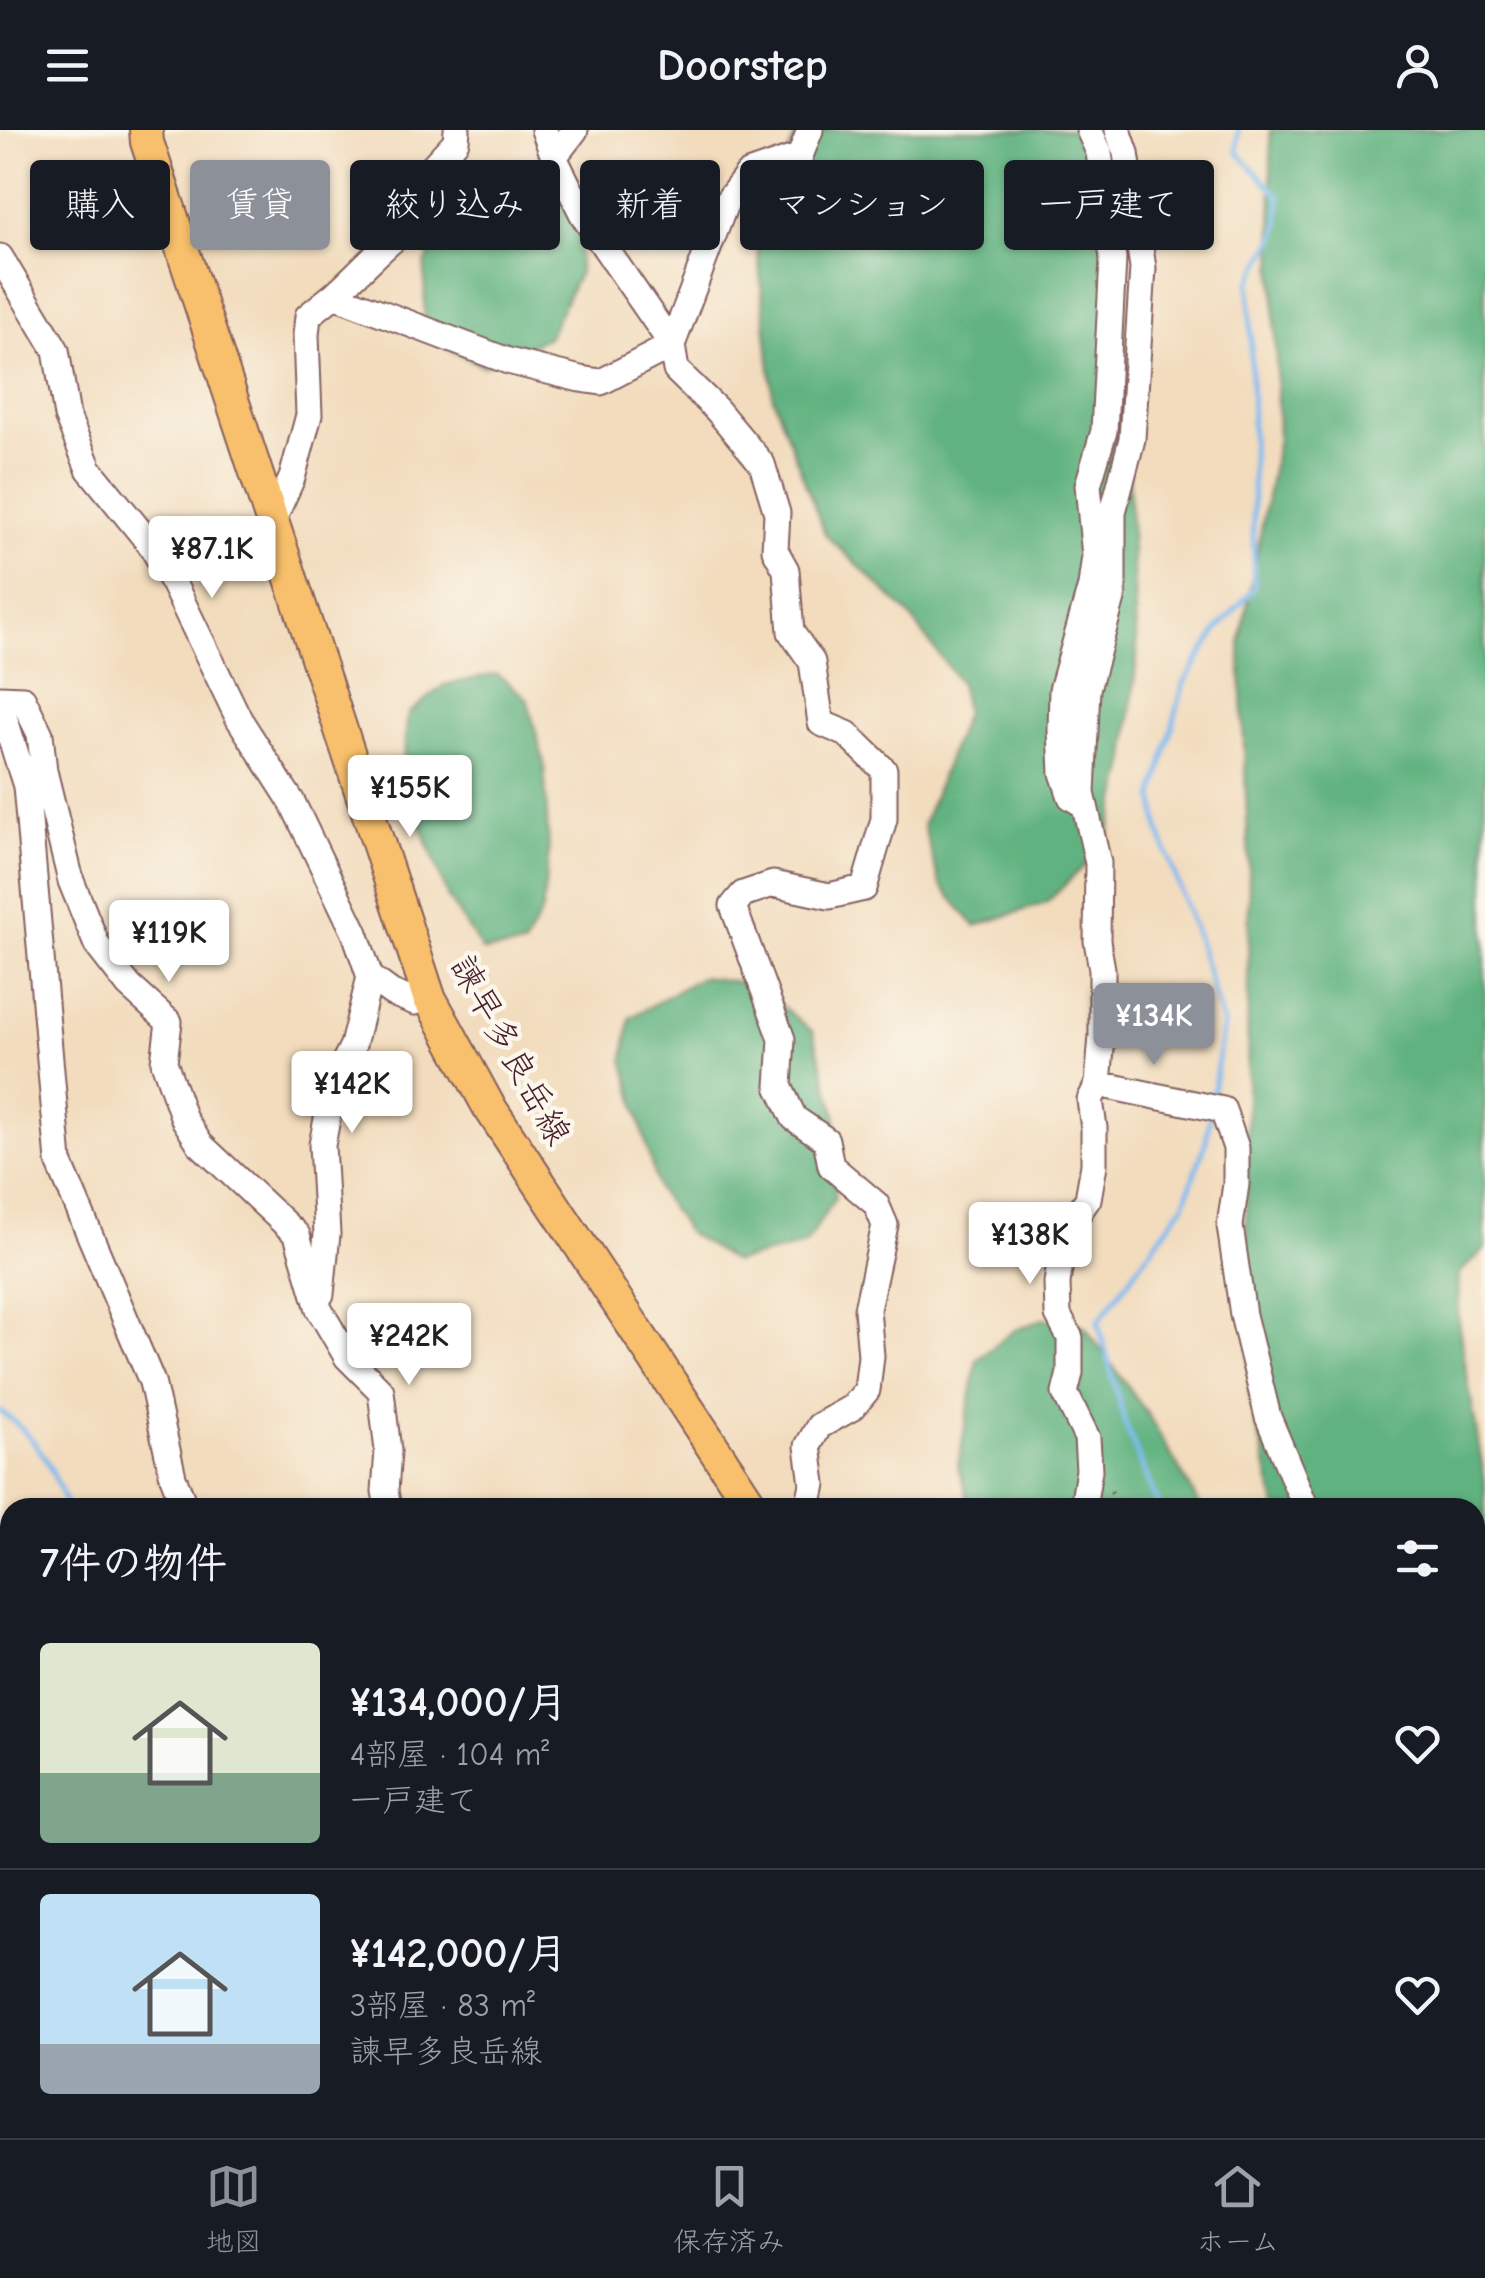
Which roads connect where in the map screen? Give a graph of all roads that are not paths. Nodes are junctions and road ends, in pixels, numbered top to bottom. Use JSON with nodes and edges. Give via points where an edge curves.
{"nodes":[{"id":1,"x":146,"y":130,"type":"edge"},
{"id":2,"x":457,"y":130,"type":"edge"},
{"id":3,"x":544,"y":130,"type":"edge"},
{"id":4,"x":575,"y":130,"type":"edge"},
{"id":5,"x":810,"y":130,"type":"edge"},
{"id":6,"x":1089,"y":130,"type":"edge"},
{"id":7,"x":1118,"y":130,"type":"edge"},
{"id":8,"x":554,"y":157,"type":"junction"},
{"id":9,"x":0,"y":256,"type":"edge"},
{"id":10,"x":334,"y":295,"type":"junction"},
{"id":11,"x":672,"y":346,"type":"junction"},
{"id":12,"x":272,"y":522,"type":"junction"},
{"id":13,"x":0,"y":701,"type":"edge"},
{"id":14,"x":1085,"y":806,"type":"junction"},
{"id":15,"x":370,"y":977,"type":"junction"},
{"id":16,"x":429,"y":997,"type":"junction"},
{"id":17,"x":1098,"y":1084,"type":"junction"},
{"id":18,"x":320,"y":1309,"type":"junction"},
{"id":19,"x":181,"y":1498,"type":"edge"},
{"id":20,"x":387,"y":1498,"type":"edge"},
{"id":21,"x":746,"y":1498,"type":"edge"},
{"id":22,"x":810,"y":1498,"type":"edge"},
{"id":23,"x":1084,"y":1498,"type":"edge"},
{"id":24,"x":1302,"y":1498,"type":"edge"}],
"edges":[{"from":1,"to":12,"type":"main road","name":"諫早多良岳線"},
{"from":2,"to":10,"type":"street","via":[[456,141],[409,192],[410,226]]},
{"from":3,"to":8,"type":"street"},
{"from":4,"to":8,"type":"street"},
{"from":5,"to":11,"type":"street","via":[[800,156],[748,174],[725,204]]},
{"from":6,"to":14,"type":"street","via":[[1099,152],[1113,258],[1104,431],[1088,485],[1093,571],[1062,690],[1064,773],[1071,796]]},
{"from":7,"to":14,"type":"street","via":[[1144,268],[1132,440],[1113,512],[1113,595],[1087,689]]},
{"from":8,"to":11,"type":"street","via":[[584,216]]},
{"from":9,"to":15,"type":"street","via":[[56,350],[67,416],[89,469],[174,584],[238,719],[292,802]]},
{"from":10,"to":11,"type":"street","via":[[508,361],[580,379],[601,382]]},
{"from":10,"to":12,"type":"street","via":[[308,316],[309,415]]},
{"from":11,"to":22,"type":"street","via":[[676,370],[762,464],[777,513],[774,550],[786,570],[790,632],[812,662],[822,723],[848,734],[884,770],[884,819],[864,888],[829,896],[773,884],[743,894],[733,906],[782,1039],[779,1086],[794,1118],[826,1140],[831,1166],[876,1204],[885,1224],[867,1310],[866,1390],[853,1407],[819,1426],[808,1446]]},
{"from":12,"to":16,"type":"main road","name":"諫早多良岳線"},
{"from":13,"to":18,"type":"street","via":[[23,699],[40,734],[72,880],[97,945],[169,1022],[164,1062],[184,1119],[200,1144],[297,1235]]},
{"from":13,"to":19,"type":"street","via":[[26,786],[59,1162],[152,1382]]},
{"from":14,"to":17,"type":"street","via":[[1098,863]]},
{"from":15,"to":16,"type":"street","via":[[415,1002]]},
{"from":15,"to":18,"type":"street","via":[[353,1044],[334,1083],[322,1146],[326,1234]]},
{"from":16,"to":21,"type":"main road","name":"諫早多良岳線","via":[[488,1105]]},
{"from":17,"to":23,"type":"street","via":[[1090,1100],[1094,1165],[1088,1200],[1065,1232],[1058,1283],[1058,1315],[1070,1338],[1065,1393],[1087,1438]]},
{"from":17,"to":24,"type":"street","via":[[1211,1108],[1236,1148],[1230,1226],[1243,1315],[1268,1417]]},
{"from":18,"to":20,"type":"street","via":[[347,1357],[381,1391]]}]}
